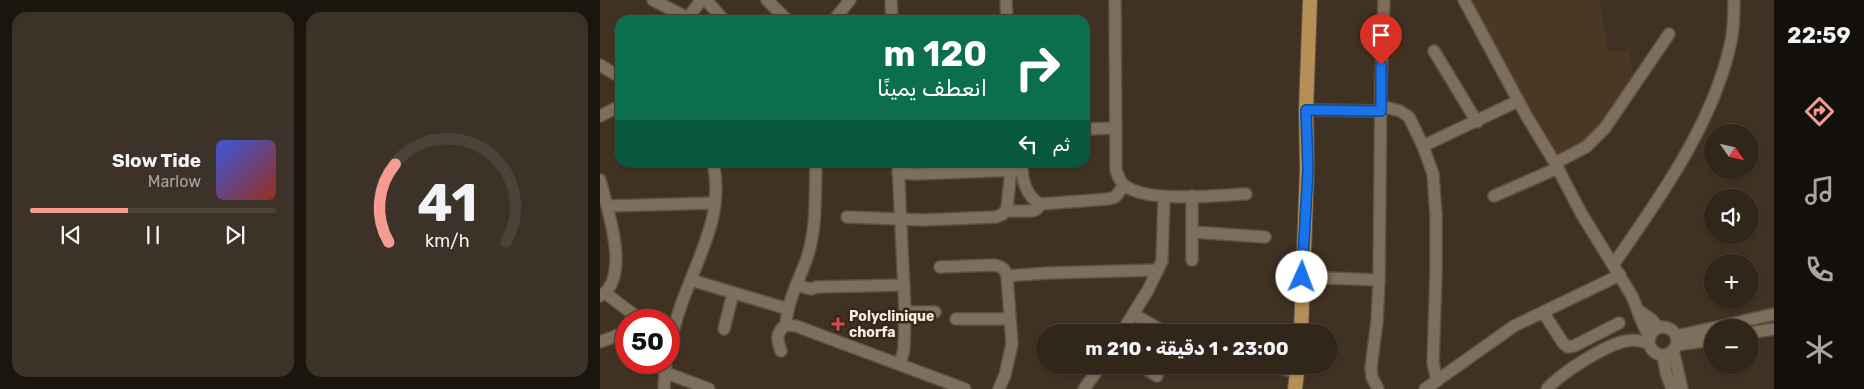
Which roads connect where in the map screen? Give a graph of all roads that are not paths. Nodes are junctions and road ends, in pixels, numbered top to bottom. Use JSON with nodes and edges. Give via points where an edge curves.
{"nodes":[{"id":1,"x":653,"y":0,"type":"edge"},
{"id":2,"x":701,"y":0,"type":"edge"},
{"id":3,"x":706,"y":0,"type":"edge"},
{"id":4,"x":767,"y":0,"type":"edge"},
{"id":5,"x":891,"y":0,"type":"edge"},
{"id":6,"x":1006,"y":0,"type":"edge"},
{"id":7,"x":1115,"y":0,"type":"edge"},
{"id":8,"x":1310,"y":0,"type":"edge"},
{"id":9,"x":1384,"y":0,"type":"edge"},
{"id":10,"x":1464,"y":0,"type":"edge"},
{"id":11,"x":1734,"y":0,"type":"edge"},
{"id":12,"x":843,"y":2,"type":"edge"},
{"id":13,"x":681,"y":15,"type":"edge"},
{"id":14,"x":691,"y":15,"type":"edge"},
{"id":15,"x":720,"y":15,"type":"edge"},
{"id":16,"x":783,"y":15,"type":"edge"},
{"id":17,"x":836,"y":15,"type":"edge"},
{"id":18,"x":892,"y":15,"type":"edge"},
{"id":19,"x":1007,"y":15,"type":"edge"},
{"id":20,"x":1669,"y":34,"type":"dead end"},
{"id":21,"x":1434,"y":52,"type":"dead end"},
{"id":22,"x":600,"y":66,"type":"edge"},
{"id":23,"x":615,"y":74,"type":"edge"},
{"id":24,"x":1518,"y":102,"type":"junction"},
{"id":25,"x":615,"y":108,"type":"edge"},
{"id":26,"x":1381,"y":109,"type":"junction"},
{"id":27,"x":1306,"y":110,"type":"junction"},
{"id":28,"x":600,"y":116,"type":"edge"},
{"id":29,"x":1477,"y":122,"type":"junction"},
{"id":30,"x":1116,"y":128,"type":"junction"},
{"id":31,"x":1090,"y":129,"type":"edge"},
{"id":32,"x":1423,"y":146,"type":"junction"},
{"id":33,"x":1556,"y":165,"type":"junction"},
{"id":34,"x":714,"y":167,"type":"edge"},
{"id":35,"x":816,"y":167,"type":"edge"},
{"id":36,"x":898,"y":168,"type":"edge"},
{"id":37,"x":1018,"y":168,"type":"edge"},
{"id":38,"x":600,"y":180,"type":"edge"},
{"id":39,"x":1124,"y":186,"type":"junction"},
{"id":40,"x":1246,"y":194,"type":"dead end"},
{"id":41,"x":1192,"y":196,"type":"junction"},
{"id":42,"x":1494,"y":196,"type":"dead end"},
{"id":43,"x":1164,"y":197,"type":"junction"},
{"id":44,"x":715,"y":203,"type":"junction"},
{"id":45,"x":1041,"y":204,"type":"junction"},
{"id":46,"x":608,"y":206,"type":"junction"},
{"id":47,"x":1005,"y":211,"type":"junction"},
{"id":48,"x":847,"y":217,"type":"dead end"},
{"id":49,"x":901,"y":220,"type":"junction"},
{"id":50,"x":1192,"y":232,"type":"junction"},
{"id":51,"x":1265,"y":237,"type":"dead end"},
{"id":52,"x":1192,"y":260,"type":"dead end"},
{"id":53,"x":1613,"y":265,"type":"junction"},
{"id":54,"x":940,"y":267,"type":"dead end"},
{"id":55,"x":1158,"y":270,"type":"junction"},
{"id":56,"x":1620,"y":275,"type":"junction"},
{"id":57,"x":1008,"y":276,"type":"junction"},
{"id":58,"x":1302,"y":277,"type":"junction"},
{"id":59,"x":691,"y":280,"type":"junction"},
{"id":60,"x":1379,"y":280,"type":"junction"},
{"id":61,"x":796,"y":285,"type":"junction"},
{"id":62,"x":904,"y":286,"type":"junction"},
{"id":63,"x":733,"y":293,"type":"junction"},
{"id":64,"x":603,"y":295,"type":"edge"},
{"id":65,"x":624,"y":309,"type":"edge"},
{"id":66,"x":679,"y":309,"type":"edge"},
{"id":67,"x":788,"y":309,"type":"junction"},
{"id":68,"x":1638,"y":310,"type":"junction"},
{"id":69,"x":905,"y":312,"type":"junction"},
{"id":70,"x":935,"y":312,"type":"dead end"},
{"id":71,"x":1543,"y":312,"type":"junction"},
{"id":72,"x":1133,"y":314,"type":"junction"},
{"id":73,"x":1774,"y":314,"type":"edge"},
{"id":74,"x":956,"y":319,"type":"dead end"},
{"id":75,"x":1010,"y":319,"type":"junction"},
{"id":76,"x":1752,"y":319,"type":"edge"},
{"id":77,"x":1619,"y":323,"type":"dead end"},
{"id":78,"x":1127,"y":324,"type":"edge"},
{"id":79,"x":1151,"y":324,"type":"edge"},
{"id":80,"x":1300,"y":324,"type":"edge"},
{"id":81,"x":786,"y":326,"type":"junction"},
{"id":82,"x":1660,"y":328,"type":"junction"},
{"id":83,"x":724,"y":329,"type":"dead end"},
{"id":84,"x":1774,"y":329,"type":"edge"},
{"id":85,"x":1704,"y":332,"type":"edge"},
{"id":86,"x":1759,"y":332,"type":"edge"},
{"id":87,"x":615,"y":336,"type":"edge"},
{"id":88,"x":1650,"y":340,"type":"junction"},
{"id":89,"x":1704,"y":341,"type":"edge"},
{"id":90,"x":600,"y":342,"type":"edge"},
{"id":91,"x":1672,"y":346,"type":"junction"},
{"id":92,"x":781,"y":351,"type":"dead end"},
{"id":93,"x":900,"y":364,"type":"junction"},
{"id":94,"x":665,"y":374,"type":"edge"},
{"id":95,"x":679,"y":374,"type":"edge"},
{"id":96,"x":1095,"y":374,"type":"edge"},
{"id":97,"x":1154,"y":374,"type":"edge"},
{"id":98,"x":1297,"y":374,"type":"edge"},
{"id":99,"x":1157,"y":376,"type":"dead end"},
{"id":100,"x":1437,"y":380,"type":"junction"},
{"id":101,"x":664,"y":389,"type":"edge"},
{"id":102,"x":709,"y":389,"type":"edge"},
{"id":103,"x":965,"y":389,"type":"edge"},
{"id":104,"x":999,"y":389,"type":"edge"},
{"id":105,"x":1084,"y":389,"type":"edge"},
{"id":106,"x":1295,"y":389,"type":"edge"},
{"id":107,"x":1378,"y":389,"type":"edge"},
{"id":108,"x":1424,"y":389,"type":"edge"},
{"id":109,"x":1546,"y":389,"type":"edge"},
{"id":110,"x":1672,"y":389,"type":"edge"},
{"id":111,"x":1682,"y":389,"type":"edge"}],
"edges":[{"from":1,"to":13,"type":"street"},
{"from":2,"to":14,"type":"street"},
{"from":3,"to":15,"type":"street"},
{"from":4,"to":16,"type":"street"},
{"from":5,"to":18,"type":"street"},
{"from":6,"to":19,"type":"street"},
{"from":7,"to":30,"type":"street"},
{"from":8,"to":27,"type":"main road"},
{"from":9,"to":26,"type":"street"},
{"from":10,"to":24,"type":"street"},
{"from":11,"to":53,"type":"street","via":[[1731,45],[1702,123],[1643,222]]},
{"from":12,"to":17,"type":"street"},
{"from":20,"to":33,"type":"street","via":[[1605,128],[1586,147]]},
{"from":21,"to":29,"type":"street"},
{"from":22,"to":23,"type":"street"},
{"from":24,"to":29,"type":"street"},
{"from":24,"to":33,"type":"street"},
{"from":25,"to":28,"type":"street"},
{"from":26,"to":27,"type":"street"},
{"from":26,"to":32,"type":"street","via":[[1403,112],[1409,117]]},
{"from":26,"to":60,"type":"street"},
{"from":27,"to":58,"type":"main road","via":[[1308,169]]},
{"from":29,"to":32,"type":"street"},
{"from":30,"to":31,"type":"street"},
{"from":30,"to":39,"type":"street","via":[[1116,170]]},
{"from":32,"to":100,"type":"street","via":[[1433,174],[1436,215],[1433,363]]},
{"from":33,"to":42,"type":"street"},
{"from":33,"to":53,"type":"street"},
{"from":34,"to":44,"type":"street","via":[[717,179]]},
{"from":35,"to":61,"type":"street","via":[[816,195],[808,255]]},
{"from":36,"to":37,"type":"street","via":[[915,174]]},
{"from":36,"to":49,"type":"street"},
{"from":37,"to":45,"type":"street","via":[[1028,191]]},
{"from":37,"to":47,"type":"street"},
{"from":38,"to":46,"type":"street"},
{"from":39,"to":43,"type":"street"},
{"from":39,"to":45,"type":"street","via":[[1116,197],[1108,199]]},
{"from":40,"to":41,"type":"street"},
{"from":41,"to":43,"type":"street"},
{"from":41,"to":50,"type":"street"},
{"from":43,"to":55,"type":"street","via":[[1163,254]]},
{"from":44,"to":46,"type":"street"},
{"from":44,"to":59,"type":"street","via":[[710,234]]},
{"from":45,"to":47,"type":"street","via":[[1033,210]]},
{"from":46,"to":64,"type":"street","via":[[615,258],[613,280]]},
{"from":47,"to":49,"type":"street","via":[[996,217]]},
{"from":48,"to":49,"type":"street"},
{"from":49,"to":62,"type":"street"},
{"from":50,"to":51,"type":"street"},
{"from":50,"to":52,"type":"street"},
{"from":53,"to":56,"type":"street"},
{"from":54,"to":57,"type":"street","via":[[994,265],[1003,268]]},
{"from":55,"to":57,"type":"street"},
{"from":55,"to":72,"type":"street"},
{"from":56,"to":68,"type":"street"},
{"from":56,"to":71,"type":"street"},
{"from":57,"to":75,"type":"street"},
{"from":58,"to":60,"type":"street"},
{"from":58,"to":80,"type":"main road"},
{"from":59,"to":63,"type":"street"},
{"from":59,"to":66,"type":"street"},
{"from":60,"to":107,"type":"street","via":[[1371,368]]},
{"from":61,"to":62,"type":"street","via":[[811,289]]},
{"from":61,"to":67,"type":"street"},
{"from":62,"to":69,"type":"street"},
{"from":63,"to":67,"type":"street"},
{"from":63,"to":83,"type":"street"},
{"from":64,"to":65,"type":"street"},
{"from":67,"to":81,"type":"street"},
{"from":68,"to":82,"type":"street"},
{"from":68,"to":88,"type":"street"},
{"from":69,"to":70,"type":"street"},
{"from":69,"to":93,"type":"street","via":[[904,349]]},
{"from":71,"to":77,"type":"street","via":[[1568,346]]},
{"from":71,"to":100,"type":"street","via":[[1514,326]]},
{"from":72,"to":78,"type":"street"},
{"from":72,"to":79,"type":"street"},
{"from":73,"to":76,"type":"street"},
{"from":74,"to":75,"type":"street"},
{"from":75,"to":104,"type":"street","via":[[1012,344]]},
{"from":81,"to":92,"type":"street","via":[[777,337]]},
{"from":81,"to":93,"type":"street","via":[[808,329]]},
{"from":82,"to":88,"type":"street","via":[[1653,331]]},
{"from":82,"to":91,"type":"street","via":[[1670,329]]},
{"from":84,"to":86,"type":"street"},
{"from":85,"to":91,"type":"street"},
{"from":87,"to":90,"type":"street"},
{"from":88,"to":91,"type":"street","via":[[1653,350]]},
{"from":88,"to":109,"type":"street","via":[[1618,344],[1571,369]]},
{"from":89,"to":91,"type":"street"},
{"from":91,"to":110,"type":"street","via":[[1666,373]]},
{"from":91,"to":111,"type":"street"},
{"from":93,"to":103,"type":"street"},
{"from":94,"to":101,"type":"street"},
{"from":95,"to":102,"type":"street"},
{"from":96,"to":105,"type":"street"},
{"from":97,"to":99,"type":"street"},
{"from":98,"to":106,"type":"main road"},
{"from":100,"to":108,"type":"street"}]}
